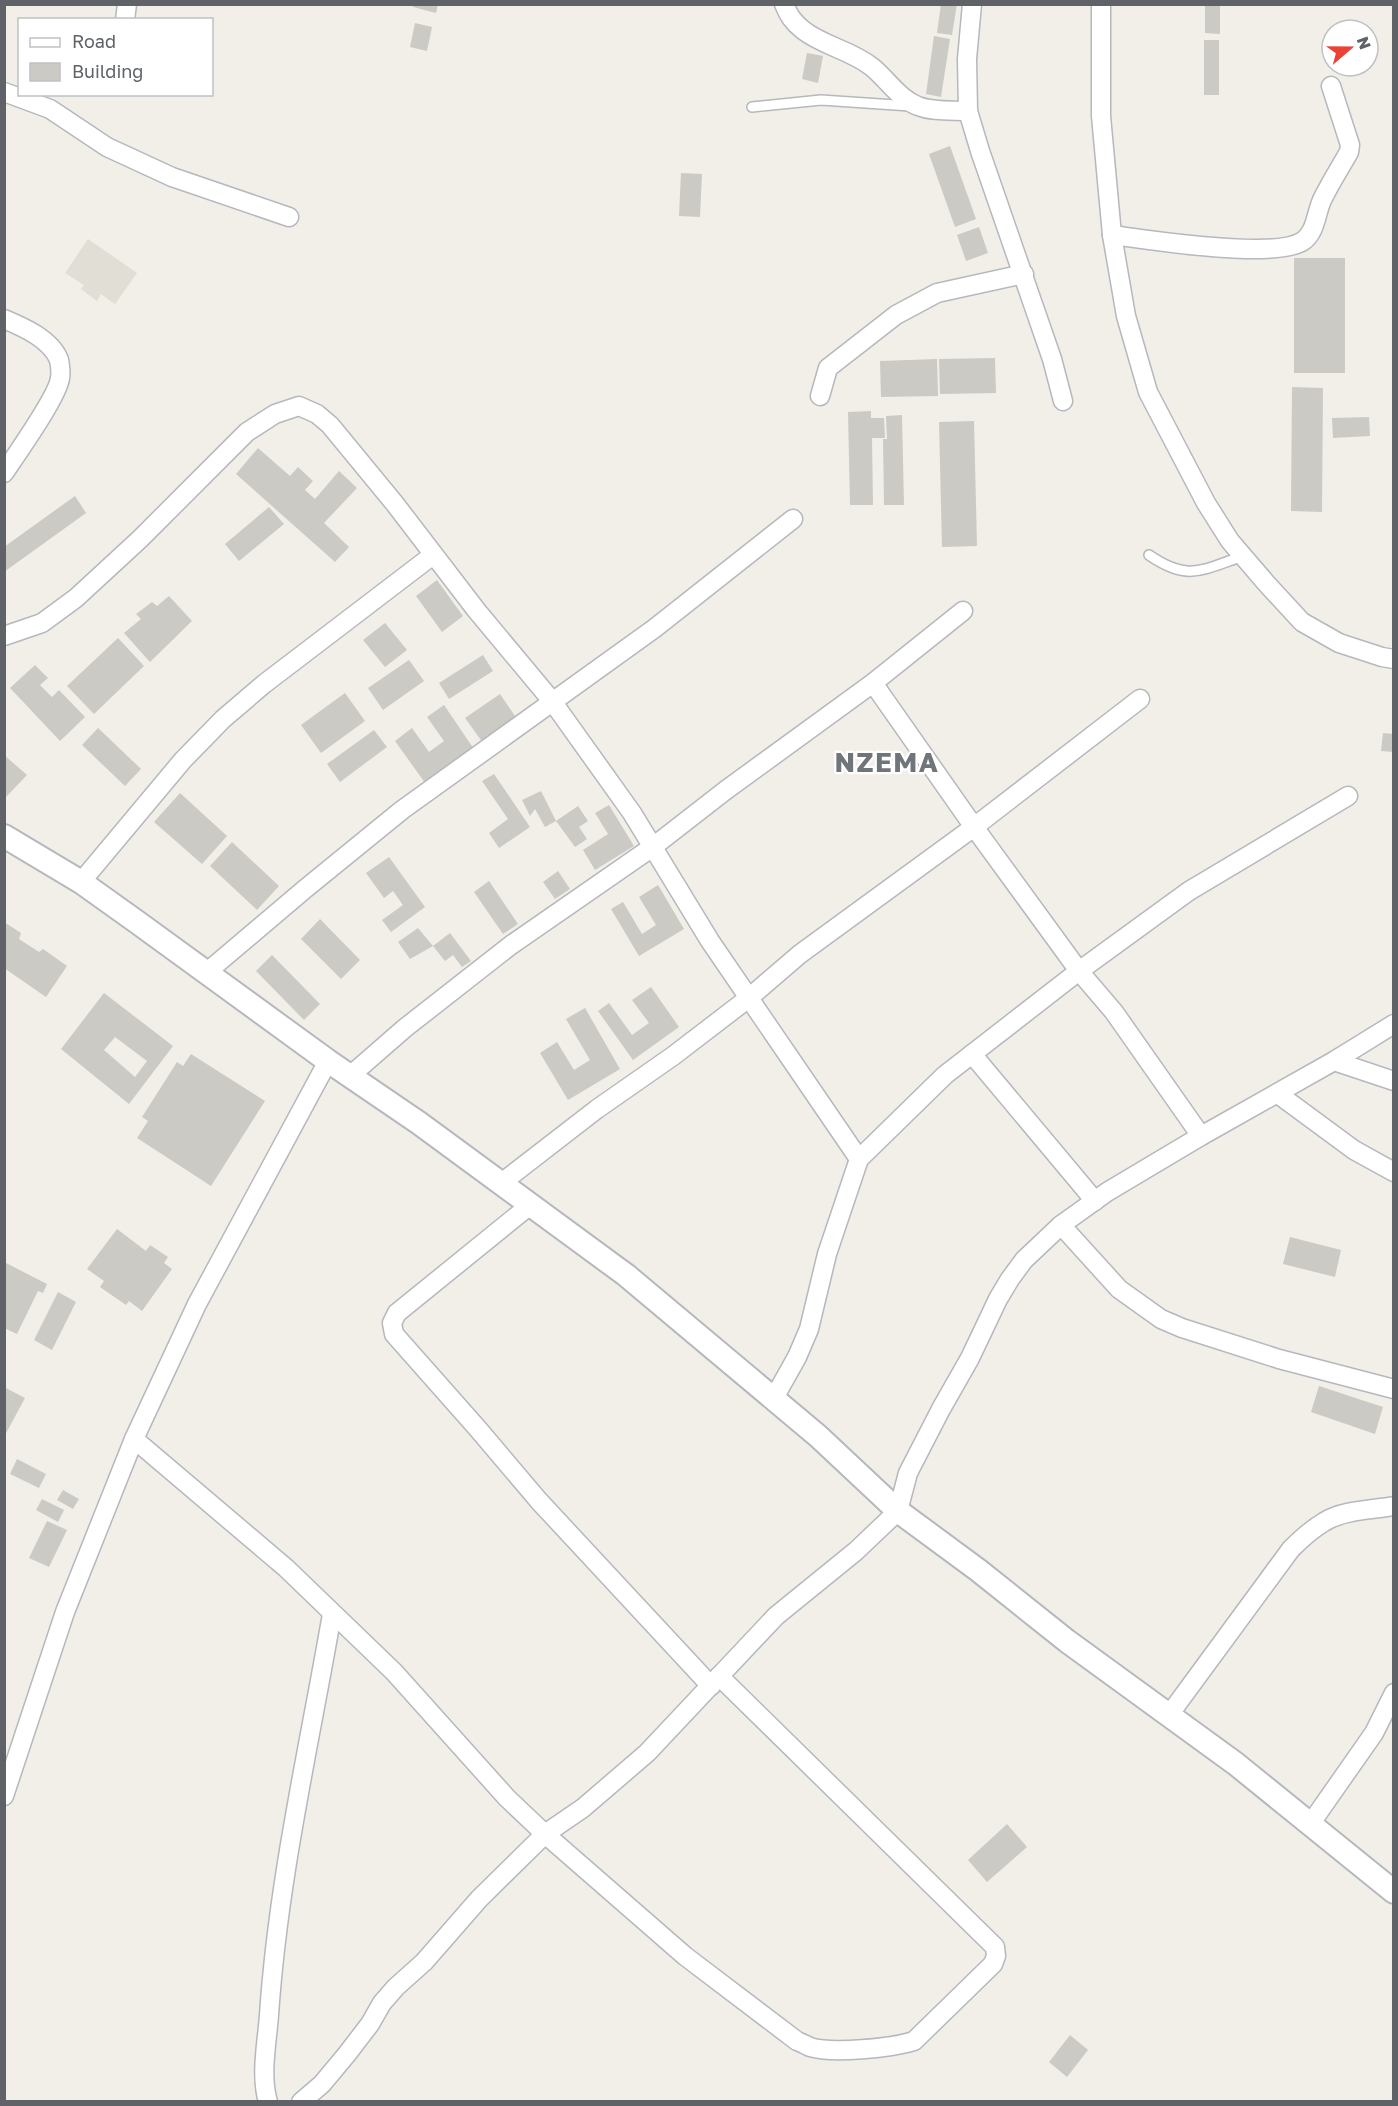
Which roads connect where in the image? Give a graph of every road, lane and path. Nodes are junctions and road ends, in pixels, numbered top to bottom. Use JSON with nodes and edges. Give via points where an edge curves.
{"nodes":[{"id":1,"x":784,"y":4,"type":"edge"},
{"id":2,"x":972,"y":4,"type":"edge"},
{"id":3,"x":1101,"y":4,"type":"edge"},
{"id":4,"x":1331,"y":86,"type":"dead end"},
{"id":5,"x":24,"y":96,"type":"edge"},
{"id":6,"x":44,"y":100,"type":"edge"},
{"id":7,"x":919,"y":106,"type":"junction"},
{"id":8,"x":752,"y":107,"type":"dead end"},
{"id":9,"x":968,"y":111,"type":"junction"},
{"id":10,"x":290,"y":217,"type":"dead end"},
{"id":11,"x":1112,"y":235,"type":"junction"},
{"id":12,"x":1024,"y":274,"type":"junction"},
{"id":13,"x":4,"y":319,"type":"edge"},
{"id":14,"x":820,"y":396,"type":"dead end"},
{"id":15,"x":1063,"y":401,"type":"dead end"},
{"id":16,"x":4,"y":474,"type":"edge"},
{"id":17,"x":793,"y":519,"type":"dead end"},
{"id":18,"x":433,"y":555,"type":"junction"},
{"id":19,"x":1149,"y":555,"type":"dead end"},
{"id":20,"x":1243,"y":556,"type":"junction"},
{"id":21,"x":963,"y":611,"type":"dead end"},
{"id":22,"x":4,"y":636,"type":"edge"},
{"id":23,"x":1394,"y":659,"type":"edge"},
{"id":24,"x":873,"y":682,"type":"junction"},
{"id":25,"x":1140,"y":699,"type":"dead end"},
{"id":26,"x":552,"y":701,"type":"junction"},
{"id":27,"x":1348,"y":796,"type":"dead end"},
{"id":28,"x":974,"y":827,"type":"junction"},
{"id":29,"x":6,"y":842,"type":"edge"},
{"id":30,"x":654,"y":846,"type":"junction"},
{"id":31,"x":81,"y":882,"type":"junction"},
{"id":32,"x":1078,"y":971,"type":"junction"},
{"id":33,"x":207,"y":972,"type":"junction"},
{"id":34,"x":750,"y":997,"type":"junction"},
{"id":35,"x":1394,"y":1024,"type":"edge"},
{"id":36,"x":972,"y":1054,"type":"junction"},
{"id":37,"x":328,"y":1061,"type":"junction"},
{"id":38,"x":1334,"y":1061,"type":"junction"},
{"id":39,"x":351,"y":1076,"type":"junction"},
{"id":40,"x":1394,"y":1081,"type":"edge"},
{"id":41,"x":1278,"y":1094,"type":"junction"},
{"id":42,"x":1201,"y":1136,"type":"junction"},
{"id":43,"x":859,"y":1159,"type":"junction"},
{"id":44,"x":1394,"y":1172,"type":"edge"},
{"id":45,"x":500,"y":1184,"type":"junction"},
{"id":46,"x":1095,"y":1201,"type":"junction"},
{"id":47,"x":529,"y":1206,"type":"junction"},
{"id":48,"x":1061,"y":1224,"type":"junction"},
{"id":49,"x":1394,"y":1389,"type":"edge"},
{"id":50,"x":774,"y":1398,"type":"junction"},
{"id":51,"x":134,"y":1439,"type":"junction"},
{"id":52,"x":1394,"y":1506,"type":"edge"},
{"id":53,"x":898,"y":1511,"type":"junction"},
{"id":54,"x":332,"y":1614,"type":"junction"},
{"id":55,"x":715,"y":1681,"type":"junction"},
{"id":56,"x":1394,"y":1693,"type":"edge"},
{"id":57,"x":1169,"y":1716,"type":"junction"},
{"id":58,"x":4,"y":1796,"type":"edge"},
{"id":59,"x":1311,"y":1823,"type":"junction"},
{"id":60,"x":545,"y":1834,"type":"junction"},
{"id":61,"x":1394,"y":1892,"type":"edge"},
{"id":62,"x":268,"y":2102,"type":"edge"},
{"id":63,"x":301,"y":2102,"type":"edge"}],
"edges":[{"from":1,"to":7,"type":"street","via":[[790,19],[806,32],[872,67],[907,101]]},
{"from":2,"to":9,"type":"street"},
{"from":3,"to":11,"type":"street","via":[[1101,116]]},
{"from":4,"to":11,"type":"street","via":[[1349,152],[1303,241],[1285,247],[1195,247]]},
{"from":5,"to":6,"type":"street"},
{"from":6,"to":10,"type":"street","via":[[50,110],[107,147],[172,177]]},
{"from":7,"to":8,"type":"lane","via":[[821,100]]},
{"from":7,"to":9,"type":"street"},
{"from":9,"to":12,"type":"street"},
{"from":11,"to":20,"type":"street","via":[[1126,316],[1148,392],[1206,503]]},
{"from":12,"to":14,"type":"street","via":[[937,293],[896,315],[828,368]]},
{"from":12,"to":15,"type":"street"},
{"from":13,"to":16,"type":"street","via":[[48,345],[59,360],[60,379]]},
{"from":17,"to":26,"type":"street","via":[[655,628]]},
{"from":18,"to":22,"type":"street","via":[[330,426],[317,414],[299,406],[275,414],[247,432],[76,598],[42,623]]},
{"from":18,"to":26,"type":"street"},
{"from":18,"to":31,"type":"street","via":[[223,719],[183,760]]},
{"from":19,"to":20,"type":"lane","via":[[1166,567],[1185,572],[1198,572]]},
{"from":20,"to":23,"type":"street","via":[[1302,622],[1339,643]]},
{"from":21,"to":24,"type":"street"},
{"from":24,"to":28,"type":"street"},
{"from":24,"to":30,"type":"street"},
{"from":25,"to":28,"type":"street"},
{"from":26,"to":30,"type":"street"},
{"from":26,"to":33,"type":"street","via":[[402,810]]},
{"from":27,"to":32,"type":"street","via":[[1189,891]]},
{"from":28,"to":32,"type":"street"},
{"from":28,"to":34,"type":"street","via":[[800,954]]},
{"from":29,"to":31,"type":"street"},
{"from":30,"to":34,"type":"street","via":[[710,940]]},
{"from":30,"to":39,"type":"street","via":[[511,945]]},
{"from":31,"to":33,"type":"street"},
{"from":32,"to":36,"type":"street"},
{"from":32,"to":42,"type":"street","via":[[1114,1012]]},
{"from":33,"to":37,"type":"street"},
{"from":34,"to":43,"type":"street"},
{"from":34,"to":45,"type":"street"},
{"from":35,"to":38,"type":"street"},
{"from":36,"to":43,"type":"street"},
{"from":36,"to":46,"type":"street"},
{"from":37,"to":39,"type":"street"},
{"from":37,"to":51,"type":"street","via":[[197,1304]]},
{"from":38,"to":40,"type":"street"},
{"from":38,"to":41,"type":"street"},
{"from":39,"to":45,"type":"street"},
{"from":41,"to":42,"type":"street"},
{"from":41,"to":44,"type":"street","via":[[1354,1150]]},
{"from":42,"to":46,"type":"street"},
{"from":43,"to":50,"type":"street","via":[[827,1254],[809,1329]]},
{"from":45,"to":47,"type":"street"},
{"from":46,"to":48,"type":"street"},
{"from":47,"to":50,"type":"street","via":[[626,1275]]},
{"from":47,"to":55,"type":"street","via":[[397,1313],[392,1323],[394,1334],[539,1501]]},
{"from":48,"to":49,"type":"street","via":[[1119,1289],[1161,1319],[1279,1359]]},
{"from":48,"to":53,"type":"street","via":[[1010,1279],[908,1473]]},
{"from":50,"to":53,"type":"street"},
{"from":51,"to":54,"type":"street","via":[[286,1568]]},
{"from":51,"to":58,"type":"street","via":[[65,1612]]},
{"from":52,"to":57,"type":"street","via":[[1340,1515],[1306,1535],[1291,1549]]},
{"from":53,"to":55,"type":"street","via":[[776,1616]]},
{"from":53,"to":57,"type":"street"},
{"from":54,"to":60,"type":"street","via":[[394,1672],[507,1798]]},
{"from":54,"to":62,"type":"street","via":[[275,1938],[264,2071]]},
{"from":55,"to":60,"type":"street","via":[[647,1753],[583,1808]]},
{"from":55,"to":60,"type":"street","via":[[995,1947],[993,1964],[914,2041],[826,2050],[797,2041],[685,1956]]},
{"from":56,"to":59,"type":"street","via":[[1374,1732]]},
{"from":57,"to":59,"type":"street"},
{"from":59,"to":61,"type":"street"},
{"from":60,"to":63,"type":"street","via":[[396,1987],[328,2077]]}]}
